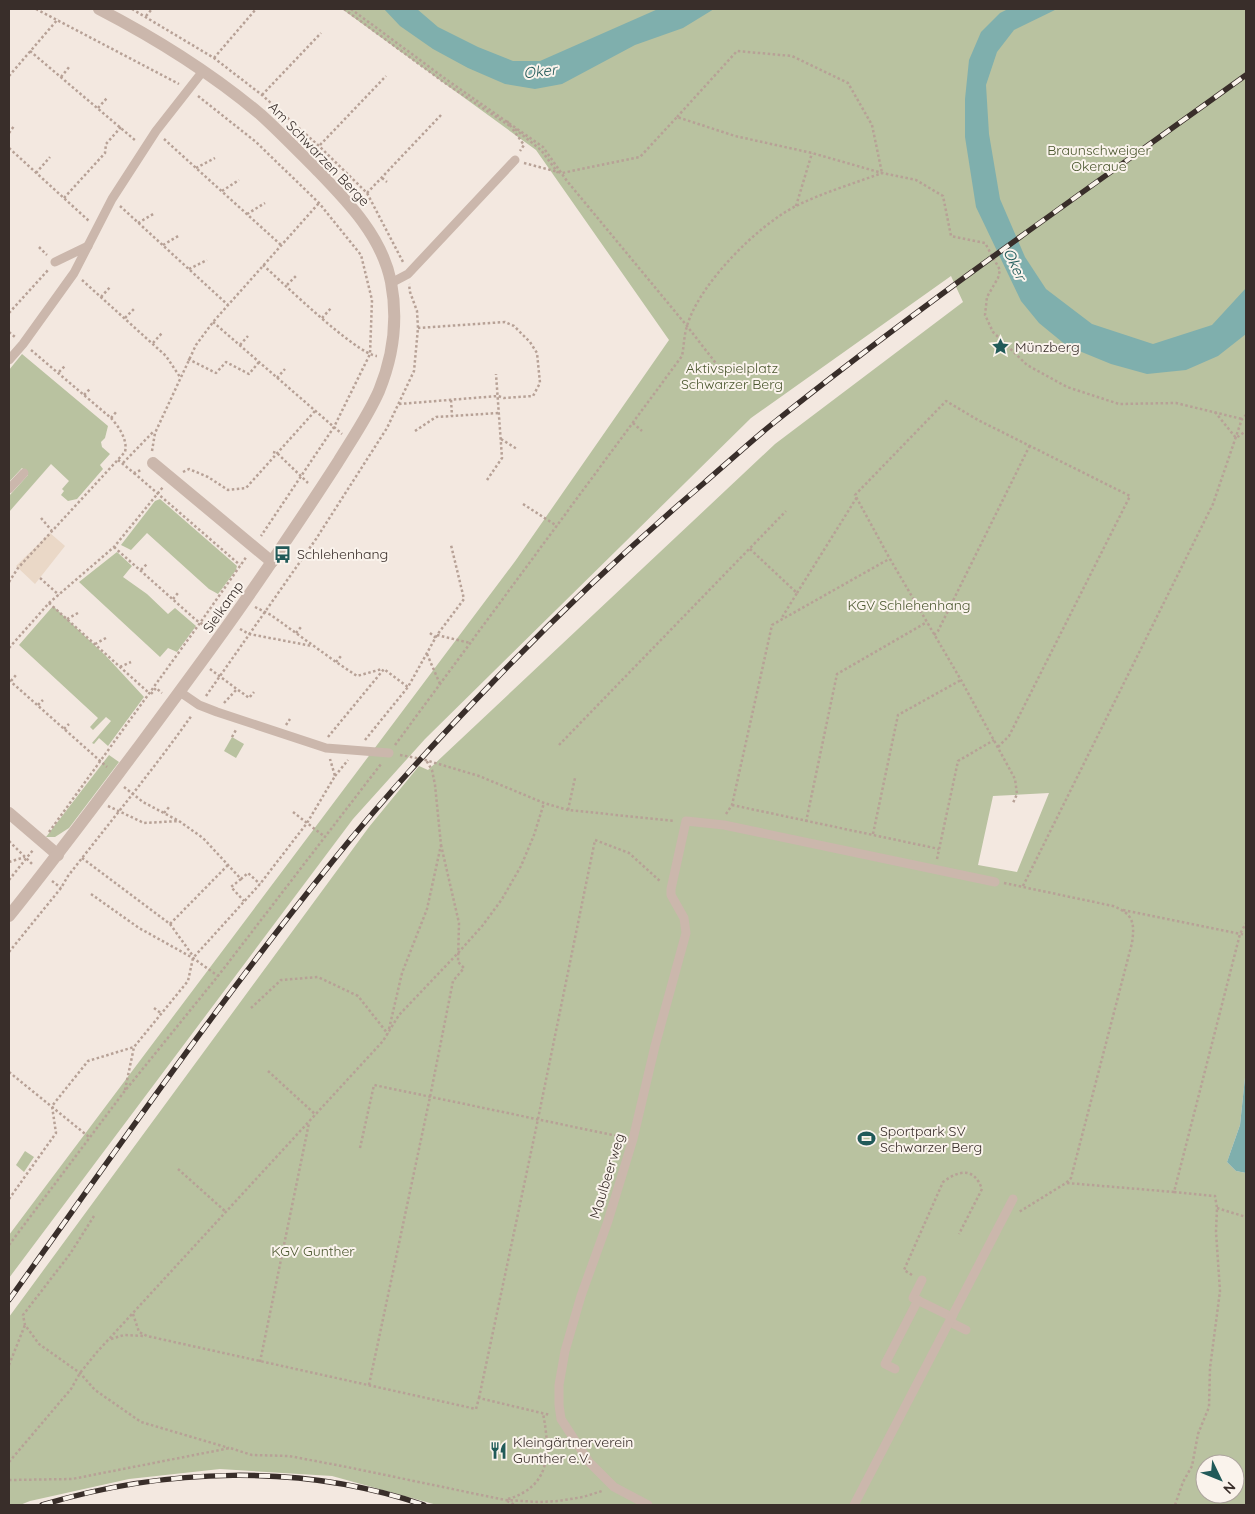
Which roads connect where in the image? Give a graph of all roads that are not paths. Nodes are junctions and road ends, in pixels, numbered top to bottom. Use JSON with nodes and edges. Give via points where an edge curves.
{"nodes":[{"id":1,"x":98,"y":9,"type":"edge"},
{"id":2,"x":203,"y":72,"type":"junction"},
{"id":3,"x":515,"y":160,"type":"road end"},
{"id":4,"x":88,"y":246,"type":"junction"},
{"id":5,"x":55,"y":262,"type":"road end"},
{"id":6,"x":391,"y":283,"type":"junction"},
{"id":7,"x":9,"y":360,"type":"edge"},
{"id":8,"x":153,"y":463,"type":"road end"},
{"id":9,"x":24,"y":473,"type":"dead end"},
{"id":10,"x":9,"y":490,"type":"edge"},
{"id":11,"x":272,"y":562,"type":"junction"},
{"id":12,"x":180,"y":692,"type":"junction"},
{"id":13,"x":389,"y":753,"type":"road end"},
{"id":14,"x":9,"y":813,"type":"edge"},
{"id":15,"x":58,"y":855,"type":"junction"},
{"id":16,"x":995,"y":882,"type":"road end"},
{"id":17,"x":9,"y":916,"type":"edge"},
{"id":18,"x":1013,"y":1199,"type":"dead end"},
{"id":19,"x":922,"y":1280,"type":"road end"},
{"id":20,"x":918,"y":1300,"type":"junction"},
{"id":21,"x":951,"y":1320,"type":"junction"},
{"id":22,"x":966,"y":1330,"type":"dead end"},
{"id":23,"x":896,"y":1369,"type":"dead end"},
{"id":24,"x":648,"y":1505,"type":"edge"},
{"id":25,"x":854,"y":1505,"type":"edge"}],
"edges":[{"from":1,"to":2,"type":"street","name":"Am Schwarzen Berge","via":[[132,26]]},
{"from":2,"to":4,"type":"lane","via":[[156,131],[112,199]]},
{"from":2,"to":6,"type":"street","name":"Am Schwarzen Berge","via":[[262,116],[352,208],[380,250]]},
{"from":3,"to":6,"type":"lane","via":[[408,274]]},
{"from":4,"to":5,"type":"lane"},
{"from":4,"to":7,"type":"lane","via":[[74,273]]},
{"from":6,"to":11,"type":"street","name":"Sielkamp","via":[[394,334],[378,392],[352,439]]},
{"from":8,"to":11,"type":"street"},
{"from":9,"to":10,"type":"lane"},
{"from":11,"to":12,"type":"street","name":"Sielkamp"},
{"from":12,"to":13,"type":"lane","via":[[217,712],[326,748]]},
{"from":12,"to":15,"type":"street","name":"Sielkamp"},
{"from":14,"to":15,"type":"street"},
{"from":15,"to":17,"type":"street","name":"Sielkamp"},
{"from":16,"to":24,"type":"lane","name":"Maulbeerweg","via":[[724,825],[686,821],[671,889],[684,918],[686,933],[633,1139],[581,1296],[559,1385],[561,1419],[590,1462],[614,1487]]},
{"from":18,"to":21,"type":"lane"},
{"from":19,"to":20,"type":"lane","via":[[913,1298]]},
{"from":20,"to":21,"type":"lane"},
{"from":20,"to":23,"type":"lane","via":[[885,1364]]},
{"from":21,"to":22,"type":"lane"},
{"from":21,"to":25,"type":"lane"}]}
